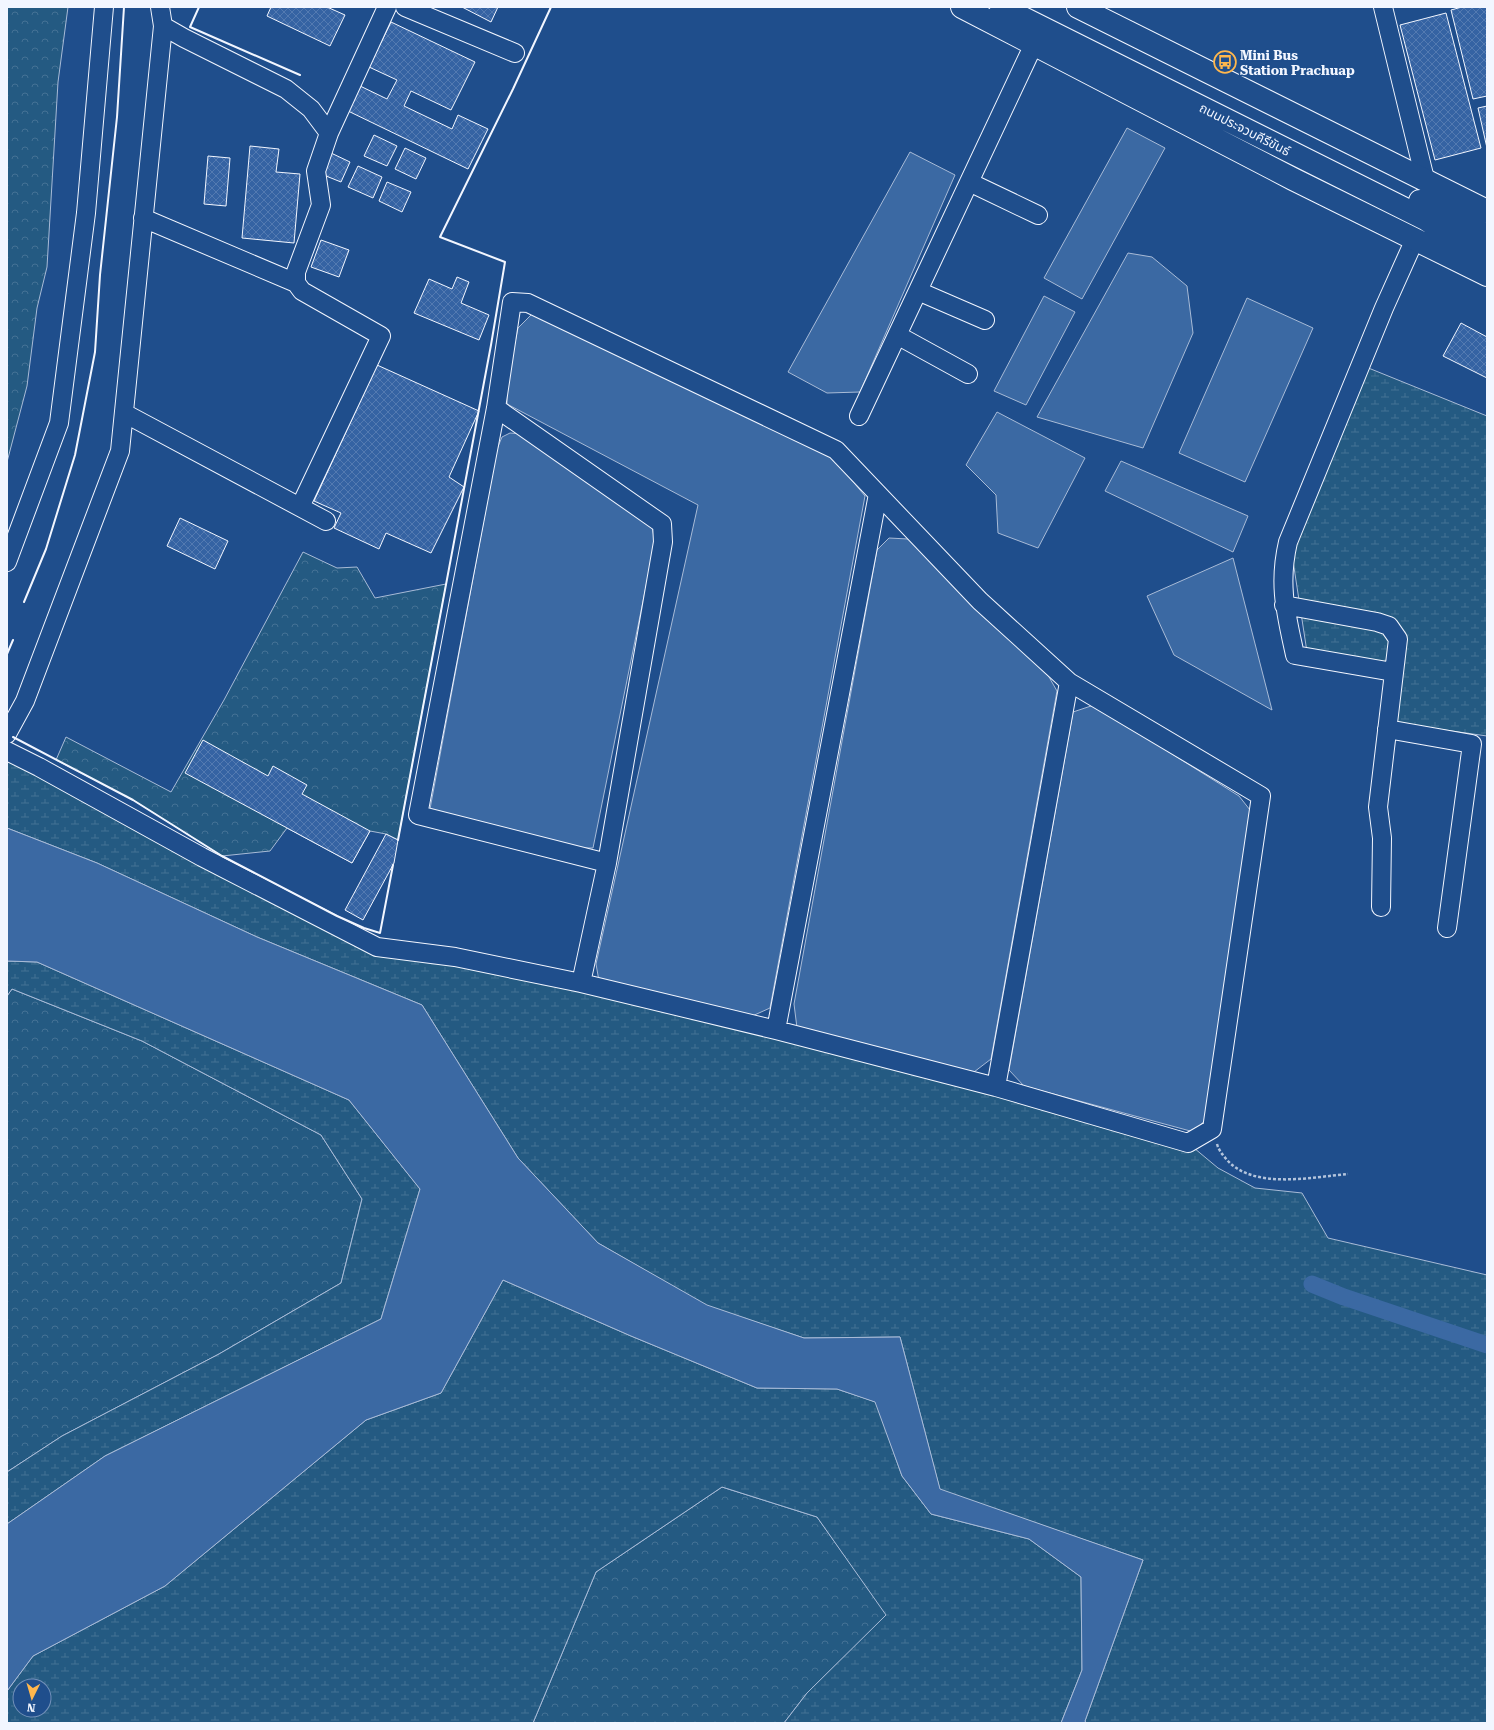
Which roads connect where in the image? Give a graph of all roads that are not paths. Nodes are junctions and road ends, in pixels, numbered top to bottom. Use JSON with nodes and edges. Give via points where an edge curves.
{"nodes":[{"id":1,"x":104,"y":7,"type":"edge"},
{"id":2,"x":160,"y":7,"type":"edge"},
{"id":3,"x":387,"y":7,"type":"edge"},
{"id":4,"x":405,"y":7,"type":"edge"},
{"id":5,"x":962,"y":7,"type":"edge"},
{"id":6,"x":1001,"y":7,"type":"edge"},
{"id":7,"x":1030,"y":7,"type":"edge"},
{"id":8,"x":1078,"y":7,"type":"edge"},
{"id":9,"x":1383,"y":7,"type":"edge"},
{"id":10,"x":163,"y":26,"type":"junction"},
{"id":11,"x":1034,"y":44,"type":"junction"},
{"id":12,"x":515,"y":54,"type":"dead end"},
{"id":13,"x":329,"y":133,"type":"junction"},
{"id":14,"x":1425,"y":179,"type":"junction"},
{"id":15,"x":969,"y":182,"type":"junction"},
{"id":16,"x":1487,"y":211,"type":"edge"},
{"id":17,"x":1038,"y":215,"type":"dead end"},
{"id":18,"x":143,"y":218,"type":"junction"},
{"id":19,"x":1453,"y":227,"type":"junction"},
{"id":20,"x":1487,"y":235,"type":"edge"},
{"id":21,"x":1415,"y":239,"type":"junction"},
{"id":22,"x":1487,"y":255,"type":"edge"},
{"id":23,"x":1487,"y":274,"type":"edge"},
{"id":24,"x":296,"y":283,"type":"junction"},
{"id":25,"x":918,"y":291,"type":"junction"},
{"id":26,"x":985,"y":320,"type":"dead end"},
{"id":27,"x":897,"y":335,"type":"junction"},
{"id":28,"x":968,"y":374,"type":"dead end"},
{"id":29,"x":496,"y":408,"type":"junction"},
{"id":30,"x":124,"y":413,"type":"junction"},
{"id":31,"x":859,"y":416,"type":"dead end"},
{"id":32,"x":878,"y":494,"type":"junction"},
{"id":33,"x":300,"y":508,"type":"junction"},
{"id":34,"x":326,"y":521,"type":"dead end"},
{"id":35,"x":7,"y":562,"type":"edge"},
{"id":36,"x":1284,"y":605,"type":"junction"},
{"id":37,"x":1394,"y":672,"type":"junction"},
{"id":38,"x":1069,"y":682,"type":"junction"},
{"id":39,"x":1387,"y":730,"type":"junction"},
{"id":40,"x":7,"y":734,"type":"edge"},
{"id":41,"x":7,"y":751,"type":"edge"},
{"id":42,"x":607,"y":863,"type":"junction"},
{"id":43,"x":1381,"y":907,"type":"dead end"},
{"id":44,"x":1447,"y":928,"type":"dead end"},
{"id":45,"x":581,"y":983,"type":"junction"},
{"id":46,"x":776,"y":1030,"type":"junction"},
{"id":47,"x":996,"y":1087,"type":"junction"}],
"edges":[{"from":1,"to":35,"type":"street","via":[[86,213],[59,422]]},
{"from":2,"to":10,"type":"street"},
{"from":3,"to":13,"type":"street"},
{"from":4,"to":12,"type":"street"},
{"from":5,"to":11,"type":"main road"},
{"from":6,"to":19,"type":"main road","name":"ถนนประจวบคีรีขันธ์","via":[[1427,220]]},
{"from":7,"to":19,"type":"main road","name":"ถนนประจวบคีรีขันธ์"},
{"from":8,"to":14,"type":"main road"},
{"from":9,"to":14,"type":"street"},
{"from":10,"to":13,"type":"street","via":[[286,89],[311,109]]},
{"from":10,"to":18,"type":"street"},
{"from":11,"to":15,"type":"street"},
{"from":11,"to":21,"type":"main road"},
{"from":13,"to":24,"type":"street","via":[[316,171],[322,205],[296,272]]},
{"from":14,"to":16,"type":"main road"},
{"from":15,"to":17,"type":"street"},
{"from":15,"to":25,"type":"street"},
{"from":18,"to":24,"type":"street"},
{"from":18,"to":30,"type":"street"},
{"from":19,"to":20,"type":"main road","name":"ถนนประจวบคีรีขันธ์"},
{"from":19,"to":22,"type":"main road","name":"ถนนประจวบคีรีขันธ์"},
{"from":21,"to":23,"type":"main road"},
{"from":21,"to":36,"type":"street","via":[[1288,542],[1282,578]]},
{"from":24,"to":33,"type":"street","via":[[302,291],[381,336]]},
{"from":25,"to":26,"type":"street"},
{"from":25,"to":27,"type":"street"},
{"from":27,"to":28,"type":"street"},
{"from":27,"to":31,"type":"street"},
{"from":29,"to":32,"type":"street","via":[[512,302],[528,303],[836,450]]},
{"from":29,"to":42,"type":"street","via":[[662,524],[663,542]]},
{"from":29,"to":42,"type":"street","via":[[418,815]]},
{"from":30,"to":33,"type":"street"},
{"from":30,"to":40,"type":"street","via":[[120,451],[25,701]]},
{"from":32,"to":38,"type":"street","via":[[980,601]]},
{"from":32,"to":46,"type":"street"},
{"from":33,"to":34,"type":"street"},
{"from":36,"to":37,"type":"street","via":[[1295,655]]},
{"from":36,"to":37,"type":"street","via":[[1389,626],[1398,639]]},
{"from":37,"to":39,"type":"street"},
{"from":38,"to":47,"type":"street"},
{"from":38,"to":47,"type":"street","via":[[1261,796],[1212,1129],[1188,1143]]},
{"from":39,"to":43,"type":"street","via":[[1378,807],[1382,838]]},
{"from":39,"to":44,"type":"street","via":[[1472,744]]},
{"from":41,"to":45,"type":"street","via":[[202,857],[377,947],[455,957]]},
{"from":42,"to":45,"type":"street"},
{"from":45,"to":46,"type":"street"},
{"from":46,"to":47,"type":"street"}]}
